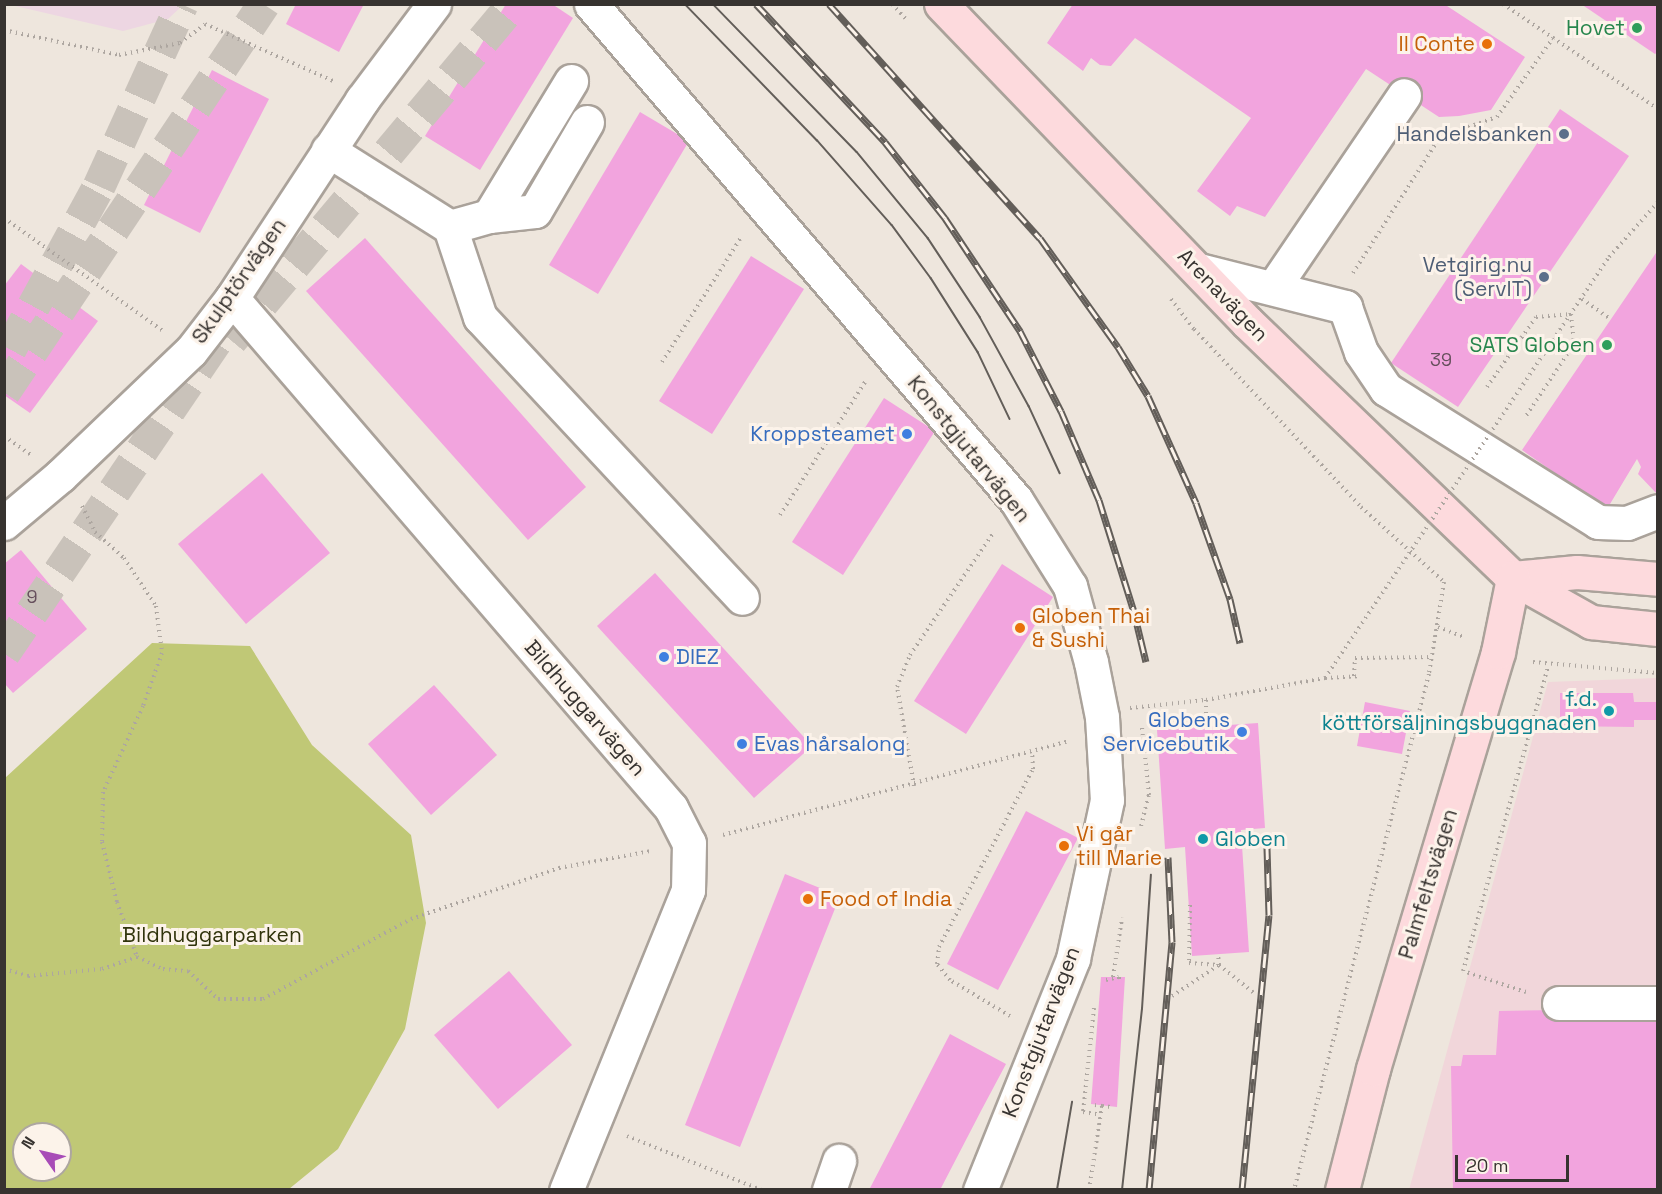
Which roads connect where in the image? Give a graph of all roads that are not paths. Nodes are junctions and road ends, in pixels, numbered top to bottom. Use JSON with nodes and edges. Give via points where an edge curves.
{"nodes":[{"id":1,"x":434,"y":4,"type":"edge"},
{"id":2,"x":591,"y":4,"type":"edge"},
{"id":3,"x":941,"y":4,"type":"edge"},
{"id":4,"x":571,"y":81,"type":"dead end"},
{"id":5,"x":1404,"y":95,"type":"dead end"},
{"id":6,"x":587,"y":122,"type":"dead end"},
{"id":7,"x":328,"y":150,"type":"junction"},
{"id":8,"x":489,"y":216,"type":"junction"},
{"id":9,"x":450,"y":227,"type":"junction"},
{"id":10,"x":1198,"y":270,"type":"junction"},
{"id":11,"x":1273,"y":288,"type":"junction"},
{"id":12,"x":232,"y":298,"type":"junction"},
{"id":13,"x":1658,"y":511,"type":"edge"},
{"id":14,"x":4,"y":523,"type":"edge"},
{"id":15,"x":1653,"y":575,"type":"edge"},
{"id":16,"x":1513,"y":578,"type":"junction"},
{"id":17,"x":742,"y":598,"type":"dead end"},
{"id":18,"x":1658,"y":629,"type":"edge"},
{"id":19,"x":1559,"y":1003,"type":"road end"},
{"id":20,"x":1658,"y":1003,"type":"edge"},
{"id":21,"x":566,"y":1190,"type":"edge"},
{"id":22,"x":980,"y":1190,"type":"edge"},
{"id":23,"x":1342,"y":1190,"type":"edge"}],
"edges":[{"from":1,"to":7,"type":"street","name":"Skulptörvägen"},
{"from":2,"to":22,"type":"street","name":"Konstgjutarvägen","via":[[1016,500],[1070,586],[1091,662],[1116,713],[1107,800],[1073,959]]},
{"from":3,"to":10,"type":"main road","name":"Arenavägen"},
{"from":4,"to":8,"type":"street"},
{"from":5,"to":11,"type":"street"},
{"from":6,"to":8,"type":"street","via":[[535,211]]},
{"from":7,"to":9,"type":"street"},
{"from":7,"to":12,"type":"street","name":"Skulptörvägen"},
{"from":8,"to":9,"type":"street"},
{"from":9,"to":17,"type":"street","via":[[480,317]]},
{"from":10,"to":11,"type":"street"},
{"from":10,"to":16,"type":"main road","name":"Arenavägen","via":[[1358,432]]},
{"from":11,"to":13,"type":"street","via":[[1345,307],[1361,352],[1386,389],[1598,522],[1628,524]]},
{"from":12,"to":14,"type":"street","name":"Skulptörvägen","via":[[191,351],[60,476]]},
{"from":12,"to":21,"type":"street","name":"Bildhuggarvägen","via":[[671,808],[689,843],[688,890]]},
{"from":15,"to":16,"type":"main road","via":[[1577,572]]},
{"from":16,"to":18,"type":"main road","name":"Arenavägen","via":[[1591,622]]},
{"from":16,"to":23,"type":"main road","name":"Palmfeltsvägen","via":[[1498,652],[1373,1069]]},
{"from":19,"to":20,"type":"street"}]}
